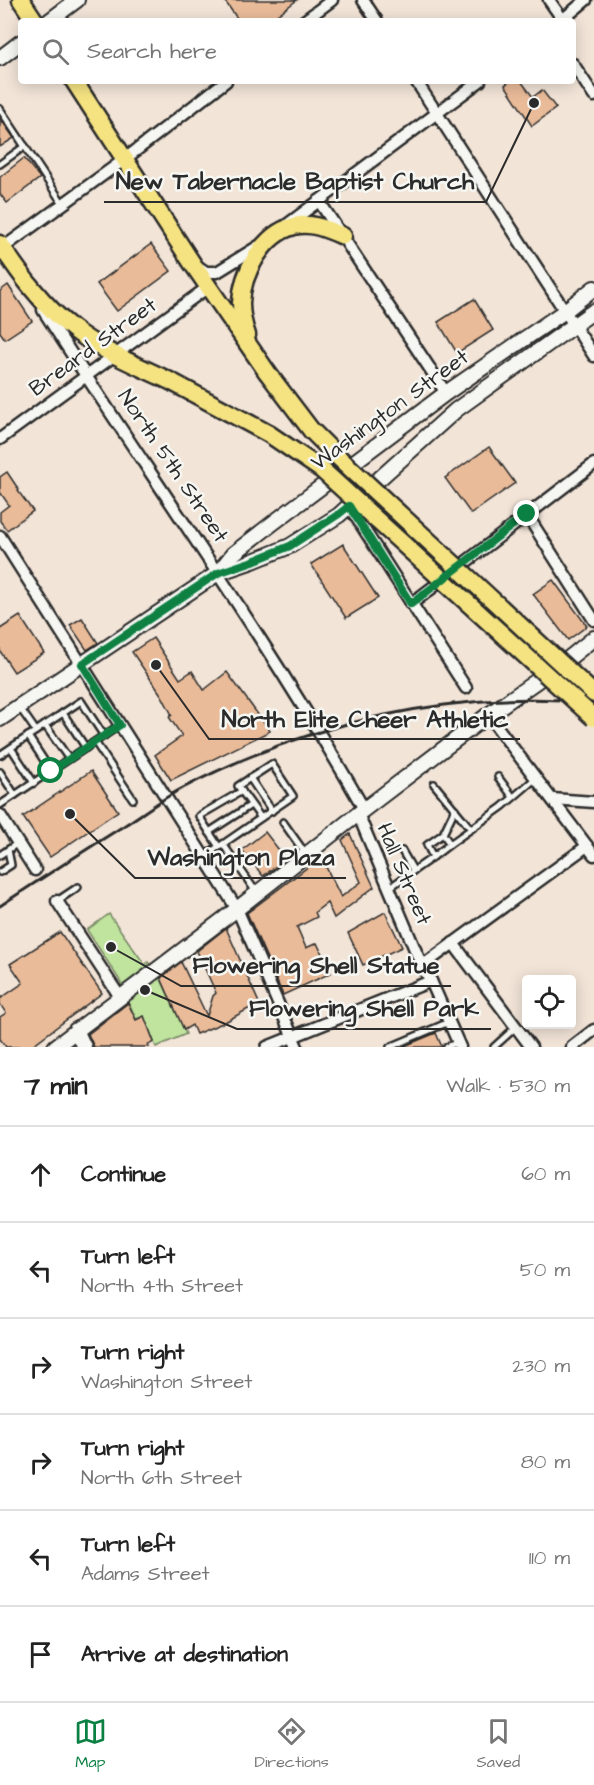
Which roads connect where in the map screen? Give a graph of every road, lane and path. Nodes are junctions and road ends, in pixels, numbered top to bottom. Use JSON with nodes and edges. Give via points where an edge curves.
{"nodes":[{"id":1,"x":21,"y":0,"type":"edge"},
{"id":2,"x":77,"y":0,"type":"edge"},
{"id":3,"x":332,"y":0,"type":"edge"},
{"id":4,"x":363,"y":0,"type":"edge"},
{"id":5,"x":549,"y":0,"type":"edge"},
{"id":6,"x":586,"y":0,"type":"edge"},
{"id":7,"x":33,"y":18,"type":"edge"},
{"id":8,"x":53,"y":18,"type":"edge"},
{"id":9,"x":308,"y":18,"type":"edge"},
{"id":10,"x":375,"y":18,"type":"edge"},
{"id":11,"x":561,"y":18,"type":"edge"},
{"id":12,"x":564,"y":18,"type":"edge"},
{"id":13,"x":18,"y":44,"type":"edge"},
{"id":14,"x":0,"y":58,"type":"edge"},
{"id":15,"x":576,"y":69,"type":"edge"},
{"id":16,"x":76,"y":84,"type":"edge"},
{"id":17,"x":222,"y":84,"type":"edge"},
{"id":18,"x":418,"y":84,"type":"edge"},
{"id":19,"x":476,"y":84,"type":"edge"},
{"id":20,"x":594,"y":96,"type":"edge"},
{"id":21,"x":0,"y":109,"type":"edge"},
{"id":22,"x":437,"y":114,"type":"junction"},
{"id":23,"x":25,"y":146,"type":"junction"},
{"id":24,"x":124,"y":159,"type":"junction"},
{"id":25,"x":0,"y":164,"type":"edge"},
{"id":26,"x":319,"y":201,"type":"junction"},
{"id":27,"x":63,"y":204,"type":"junction"},
{"id":28,"x":343,"y":236,"type":"junction"},
{"id":29,"x":271,"y":238,"type":"junction"},
{"id":30,"x":1,"y":247,"type":"edge"},
{"id":31,"x":192,"y":263,"type":"junction"},
{"id":32,"x":19,"y":272,"type":"junction"},
{"id":33,"x":208,"y":287,"type":"junction"},
{"id":34,"x":594,"y":288,"type":"edge"},
{"id":35,"x":565,"y":311,"type":"junction"},
{"id":36,"x":594,"y":311,"type":"edge"},
{"id":37,"x":574,"y":326,"type":"junction"},
{"id":38,"x":250,"y":347,"type":"junction"},
{"id":39,"x":116,"y":354,"type":"junction"},
{"id":40,"x":594,"y":356,"type":"edge"},
{"id":41,"x":86,"y":376,"type":"junction"},
{"id":42,"x":446,"y":393,"type":"junction"},
{"id":43,"x":0,"y":439,"type":"edge"},
{"id":44,"x":594,"y":464,"type":"edge"},
{"id":45,"x":349,"y":506,"type":"junction"},
{"id":46,"x":527,"y":514,"type":"junction"},
{"id":47,"x":0,"y":536,"type":"edge"},
{"id":48,"x":218,"y":573,"type":"junction"},
{"id":49,"x":411,"y":604,"type":"junction"},
{"id":50,"x":594,"y":620,"type":"edge"},
{"id":51,"x":594,"y":638,"type":"edge"},
{"id":52,"x":82,"y":664,"type":"junction"},
{"id":53,"x":466,"y":688,"type":"dead end"},
{"id":54,"x":594,"y":694,"type":"edge"},
{"id":55,"x":19,"y":707,"type":"junction"},
{"id":56,"x":63,"y":714,"type":"junction"},
{"id":57,"x":488,"y":715,"type":"junction"},
{"id":58,"x":594,"y":718,"type":"edge"},
{"id":59,"x":0,"y":719,"type":"edge"},
{"id":60,"x":45,"y":725,"type":"junction"},
{"id":61,"x":120,"y":725,"type":"junction"},
{"id":62,"x":36,"y":731,"type":"junction"},
{"id":63,"x":28,"y":736,"type":"junction"},
{"id":64,"x":104,"y":736,"type":"junction"},
{"id":65,"x":95,"y":742,"type":"junction"},
{"id":66,"x":10,"y":748,"type":"junction"},
{"id":67,"x":86,"y":748,"type":"junction"},
{"id":68,"x":0,"y":754,"type":"edge"},
{"id":69,"x":69,"y":759,"type":"junction"},
{"id":70,"x":51,"y":771,"type":"junction"},
{"id":71,"x":0,"y":772,"type":"edge"},
{"id":72,"x":498,"y":777,"type":"dead end"},
{"id":73,"x":250,"y":778,"type":"junction"},
{"id":74,"x":536,"y":778,"type":"junction"},
{"id":75,"x":34,"y":783,"type":"junction"},
{"id":76,"x":434,"y":784,"type":"dead end"},
{"id":77,"x":242,"y":791,"type":"junction"},
{"id":78,"x":15,"y":795,"type":"junction"},
{"id":79,"x":513,"y":797,"type":"junction"},
{"id":80,"x":133,"y":799,"type":"dead end"},
{"id":81,"x":552,"y":799,"type":"junction"},
{"id":82,"x":594,"y":802,"type":"edge"},
{"id":83,"x":0,"y":805,"type":"edge"},
{"id":84,"x":251,"y":805,"type":"junction"},
{"id":85,"x":455,"y":809,"type":"junction"},
{"id":86,"x":272,"y":810,"type":"junction"},
{"id":87,"x":361,"y":811,"type":"junction"},
{"id":88,"x":0,"y":815,"type":"edge"},
{"id":89,"x":261,"y":818,"type":"junction"},
{"id":90,"x":283,"y":822,"type":"dead end"},
{"id":91,"x":471,"y":829,"type":"junction"},
{"id":92,"x":4,"y":832,"type":"edge"},
{"id":93,"x":210,"y":832,"type":"junction"},
{"id":94,"x":443,"y":834,"type":"junction"},
{"id":95,"x":18,"y":843,"type":"junction"},
{"id":96,"x":450,"y":844,"type":"junction"},
{"id":97,"x":221,"y":845,"type":"junction"},
{"id":98,"x":8,"y":850,"type":"junction"},
{"id":99,"x":591,"y":850,"type":"edge"},
{"id":100,"x":402,"y":851,"type":"dead end"},
{"id":101,"x":0,"y":855,"type":"edge"},
{"id":102,"x":306,"y":855,"type":"junction"},
{"id":103,"x":204,"y":857,"type":"junction"},
{"id":104,"x":433,"y":857,"type":"junction"},
{"id":105,"x":35,"y":870,"type":"dead end"},
{"id":106,"x":413,"y":870,"type":"junction"},
{"id":107,"x":0,"y":872,"type":"edge"},
{"id":108,"x":78,"y":887,"type":"dead end"},
{"id":109,"x":389,"y":888,"type":"junction"},
{"id":110,"x":257,"y":894,"type":"junction"},
{"id":111,"x":57,"y":901,"type":"joint"},
{"id":112,"x":237,"y":909,"type":"junction"},
{"id":113,"x":453,"y":943,"type":"junction"},
{"id":114,"x":422,"y":966,"type":"junction"},
{"id":115,"x":431,"y":981,"type":"junction"},
{"id":116,"x":120,"y":998,"type":"junction"},
{"id":117,"x":449,"y":1022,"type":"junction"},
{"id":118,"x":516,"y":1027,"type":"junction"},
{"id":119,"x":76,"y":1030,"type":"junction"},
{"id":120,"x":594,"y":1030,"type":"edge"},
{"id":121,"x":295,"y":1042,"type":"edge"},
{"id":122,"x":459,"y":1045,"type":"edge"},
{"id":123,"x":55,"y":1047,"type":"edge"},
{"id":124,"x":84,"y":1047,"type":"edge"},
{"id":125,"x":267,"y":1047,"type":"edge"},
{"id":126,"x":390,"y":1047,"type":"edge"},
{"id":127,"x":447,"y":1047,"type":"edge"},
{"id":128,"x":494,"y":1047,"type":"edge"},
{"id":129,"x":531,"y":1047,"type":"edge"},
{"id":130,"x":572,"y":1047,"type":"edge"}],
"edges":[{"from":1,"to":7,"type":"main road"},
{"from":2,"to":8,"type":"street"},
{"from":3,"to":9,"type":"street"},
{"from":4,"to":10,"type":"street"},
{"from":5,"to":11,"type":"street"},
{"from":6,"to":12,"type":"street"},
{"from":13,"to":14,"type":"street"},
{"from":15,"to":20,"type":"street"},
{"from":16,"to":24,"type":"main road"},
{"from":17,"to":24,"type":"street"},
{"from":18,"to":22,"type":"street"},
{"from":19,"to":22,"type":"street"},
{"from":21,"to":23,"type":"lane"},
{"from":22,"to":26,"type":"street"},
{"from":22,"to":35,"type":"street"},
{"from":23,"to":25,"type":"lane"},
{"from":23,"to":27,"type":"lane"},
{"from":24,"to":27,"type":"street"},
{"from":24,"to":31,"type":"main road"},
{"from":26,"to":28,"type":"street"},
{"from":26,"to":29,"type":"street"},
{"from":27,"to":30,"type":"street"},
{"from":28,"to":29,"type":"main road","via":[[310,225],[293,226]]},
{"from":28,"to":42,"type":"street"},
{"from":29,"to":31,"type":"street","via":[[217,272],[206,272]]},
{"from":29,"to":38,"type":"main road","via":[[254,261],[241,300]]},
{"from":30,"to":32,"type":"main road","name":"North 5th Street"},
{"from":31,"to":33,"type":"main road"},
{"from":32,"to":39,"type":"main road","name":"North 5th Street","via":[[73,329]]},
{"from":32,"to":41,"type":"street","name":"North 5th Street"},
{"from":33,"to":38,"type":"main road"},
{"from":33,"to":39,"type":"street","name":"Breard Street"},
{"from":34,"to":35,"type":"street","name":"Washington Street"},
{"from":35,"to":37,"type":"street"},
{"from":35,"to":42,"type":"street","name":"Washington Street"},
{"from":36,"to":37,"type":"street","name":"Washington Street"},
{"from":37,"to":40,"type":"street"},
{"from":37,"to":45,"type":"street","name":"Washington Street","via":[[456,410]]},
{"from":38,"to":54,"type":"main road","bridge":true,"via":[[311,430]]},
{"from":39,"to":41,"type":"street","name":"Breard Street"},
{"from":39,"to":58,"type":"main road","name":"North 5th Street","bridge":true,"via":[[269,434],[322,470]]},
{"from":41,"to":43,"type":"street","name":"Breard Street"},
{"from":41,"to":48,"type":"street","name":"North 5th Street"},
{"from":42,"to":48,"type":"street","name":"Washington Street","via":[[233,554]]},
{"from":44,"to":46,"type":"street"},
{"from":45,"to":48,"type":"street","name":"Washington Street","via":[[290,546]]},
{"from":45,"to":49,"type":"street"},
{"from":46,"to":49,"type":"street"},
{"from":46,"to":50,"type":"street"},
{"from":47,"to":52,"type":"street"},
{"from":48,"to":52,"type":"street","name":"Washington Street"},
{"from":48,"to":87,"type":"street","name":"North 5th Street","via":[[329,746]]},
{"from":49,"to":53,"type":"street"},
{"from":51,"to":57,"type":"street"},
{"from":52,"to":55,"type":"street","name":"Washington Street"},
{"from":52,"to":61,"type":"street"},
{"from":55,"to":59,"type":"street","name":"Washington Street"},
{"from":55,"to":62,"type":"lane"},
{"from":56,"to":60,"type":"lane"},
{"from":56,"to":64,"type":"lane","via":[[81,701]]},
{"from":56,"to":67,"type":"lane"},
{"from":57,"to":74,"type":"street"},
{"from":57,"to":87,"type":"street"},
{"from":60,"to":62,"type":"lane"},
{"from":60,"to":69,"type":"lane"},
{"from":61,"to":64,"type":"lane"},
{"from":61,"to":103,"type":"street"},
{"from":62,"to":63,"type":"lane"},
{"from":63,"to":66,"type":"lane"},
{"from":63,"to":70,"type":"lane"},
{"from":64,"to":65,"type":"lane"},
{"from":65,"to":67,"type":"lane"},
{"from":65,"to":80,"type":"lane"},
{"from":66,"to":68,"type":"lane"},
{"from":66,"to":75,"type":"lane"},
{"from":67,"to":69,"type":"lane"},
{"from":69,"to":70,"type":"lane"},
{"from":70,"to":75,"type":"lane"},
{"from":71,"to":78,"type":"lane"},
{"from":72,"to":79,"type":"lane"},
{"from":73,"to":77,"type":"lane","via":[[238,786]]},
{"from":73,"to":86,"type":"lane"},
{"from":73,"to":86,"type":"lane","via":[[272,764],[293,796]]},
{"from":74,"to":79,"type":"lane"},
{"from":74,"to":81,"type":"street"},
{"from":75,"to":78,"type":"lane"},
{"from":76,"to":85,"type":"lane"},
{"from":77,"to":84,"type":"lane"},
{"from":77,"to":93,"type":"lane","via":[[199,816]]},
{"from":78,"to":83,"type":"lane"},
{"from":79,"to":91,"type":"lane"},
{"from":81,"to":82,"type":"street"},
{"from":81,"to":99,"type":"street"},
{"from":84,"to":89,"type":"lane"},
{"from":84,"to":93,"type":"lane"},
{"from":85,"to":91,"type":"lane"},
{"from":85,"to":94,"type":"lane"},
{"from":86,"to":89,"type":"lane"},
{"from":87,"to":102,"type":"street"},
{"from":87,"to":109,"type":"street","name":"Hall Street"},
{"from":88,"to":92,"type":"street"},
{"from":89,"to":97,"type":"lane"},
{"from":90,"to":102,"type":"lane"},
{"from":91,"to":96,"type":"lane"},
{"from":92,"to":95,"type":"street"},
{"from":93,"to":97,"type":"lane"},
{"from":94,"to":96,"type":"lane"},
{"from":94,"to":104,"type":"lane","via":[[426,845]]},
{"from":95,"to":98,"type":"lane"},
{"from":95,"to":105,"type":"street"},
{"from":96,"to":104,"type":"lane"},
{"from":97,"to":103,"type":"lane"},
{"from":97,"to":110,"type":"lane"},
{"from":98,"to":101,"type":"lane"},
{"from":98,"to":107,"type":"lane","via":[[11,865]]},
{"from":99,"to":113,"type":"street"},
{"from":100,"to":106,"type":"lane"},
{"from":102,"to":110,"type":"street"},
{"from":103,"to":112,"type":"street"},
{"from":104,"to":106,"type":"lane"},
{"from":106,"to":109,"type":"lane"},
{"from":108,"to":111,"type":"lane"},
{"from":109,"to":114,"type":"street","name":"Hall Street"},
{"from":110,"to":112,"type":"street"},
{"from":111,"to":116,"type":"street"},
{"from":112,"to":116,"type":"street"},
{"from":112,"to":121,"type":"street"},
{"from":113,"to":114,"type":"street"},
{"from":113,"to":118,"type":"street"},
{"from":114,"to":115,"type":"street","name":"Hall Street"},
{"from":115,"to":117,"type":"street","name":"Hall Street"},
{"from":115,"to":121,"type":"street"},
{"from":116,"to":119,"type":"street"},
{"from":117,"to":122,"type":"street","name":"Hall Street"},
{"from":117,"to":126,"type":"lane"},
{"from":118,"to":128,"type":"lane"},
{"from":118,"to":129,"type":"street"},
{"from":119,"to":123,"type":"street"},
{"from":119,"to":124,"type":"street"},
{"from":120,"to":130,"type":"street"},
{"from":121,"to":125,"type":"street"},
{"from":122,"to":127,"type":"lane"}]}
